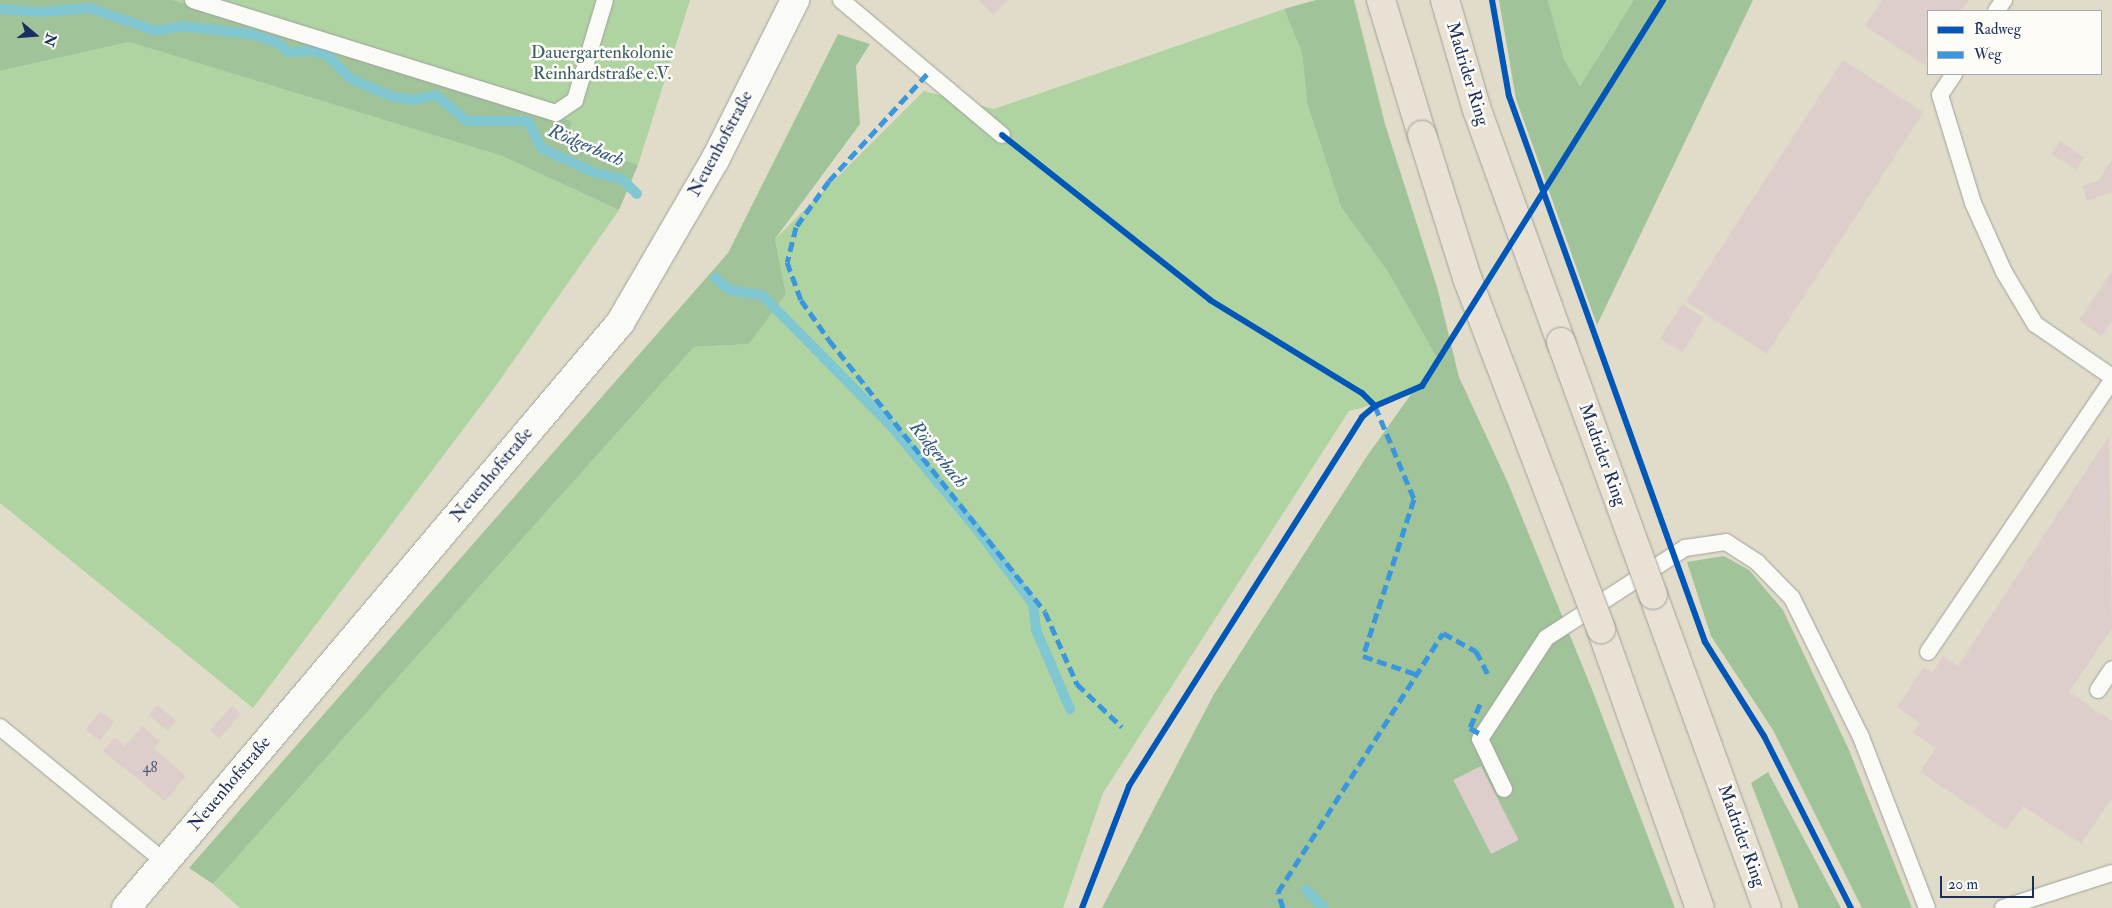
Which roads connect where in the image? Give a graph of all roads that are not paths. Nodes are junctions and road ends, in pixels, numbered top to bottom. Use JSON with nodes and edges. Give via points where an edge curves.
{"nodes":[{"id":1,"x":193,"y":0,"type":"edge"},
{"id":2,"x":605,"y":0,"type":"edge"},
{"id":3,"x":795,"y":0,"type":"edge"},
{"id":4,"x":841,"y":0,"type":"edge"},
{"id":5,"x":1381,"y":0,"type":"edge"},
{"id":6,"x":1445,"y":0,"type":"edge"},
{"id":7,"x":1953,"y":75,"type":"edge"},
{"id":8,"x":1002,"y":135,"type":"dead end"},
{"id":9,"x":2112,"y":379,"type":"edge"},
{"id":10,"x":1928,"y":652,"type":"dead end"},
{"id":11,"x":2112,"y":669,"type":"edge"},
{"id":12,"x":2098,"y":690,"type":"dead end"},
{"id":13,"x":0,"y":727,"type":"edge"},
{"id":14,"x":1504,"y":789,"type":"dead end"},
{"id":15,"x":164,"y":862,"type":"junction"},
{"id":16,"x":2112,"y":873,"type":"edge"},
{"id":17,"x":126,"y":908,"type":"edge"},
{"id":18,"x":1700,"y":908,"type":"edge"},
{"id":19,"x":1767,"y":908,"type":"edge"},
{"id":20,"x":1927,"y":908,"type":"edge"},
{"id":21,"x":2003,"y":908,"type":"edge"}],
"edges":[{"from":1,"to":2,"type":"lane","via":[[556,114],[576,100]]},
{"from":3,"to":15,"type":"street","name":"Neuenhofstraße","via":[[715,160],[620,323]]},
{"from":4,"to":8,"type":"lane"},
{"from":5,"to":18,"type":"main road","bridge":true,"via":[[1467,278],[1601,629]]},
{"from":6,"to":19,"type":"main road","name":"Madrider Ring","bridge":true,"via":[[1477,110]]},
{"from":7,"to":9,"type":"lane","via":[[1940,95],[1973,203],[2004,272],[2035,324]]},
{"from":9,"to":10,"type":"lane"},
{"from":11,"to":12,"type":"lane"},
{"from":13,"to":15,"type":"lane"},
{"from":14,"to":20,"type":"lane","via":[[1480,739],[1546,638],[1685,548],[1726,542],[1757,562],[1792,598],[1861,736]]},
{"from":15,"to":17,"type":"street","name":"Neuenhofstraße"},
{"from":16,"to":21,"type":"lane"}]}
